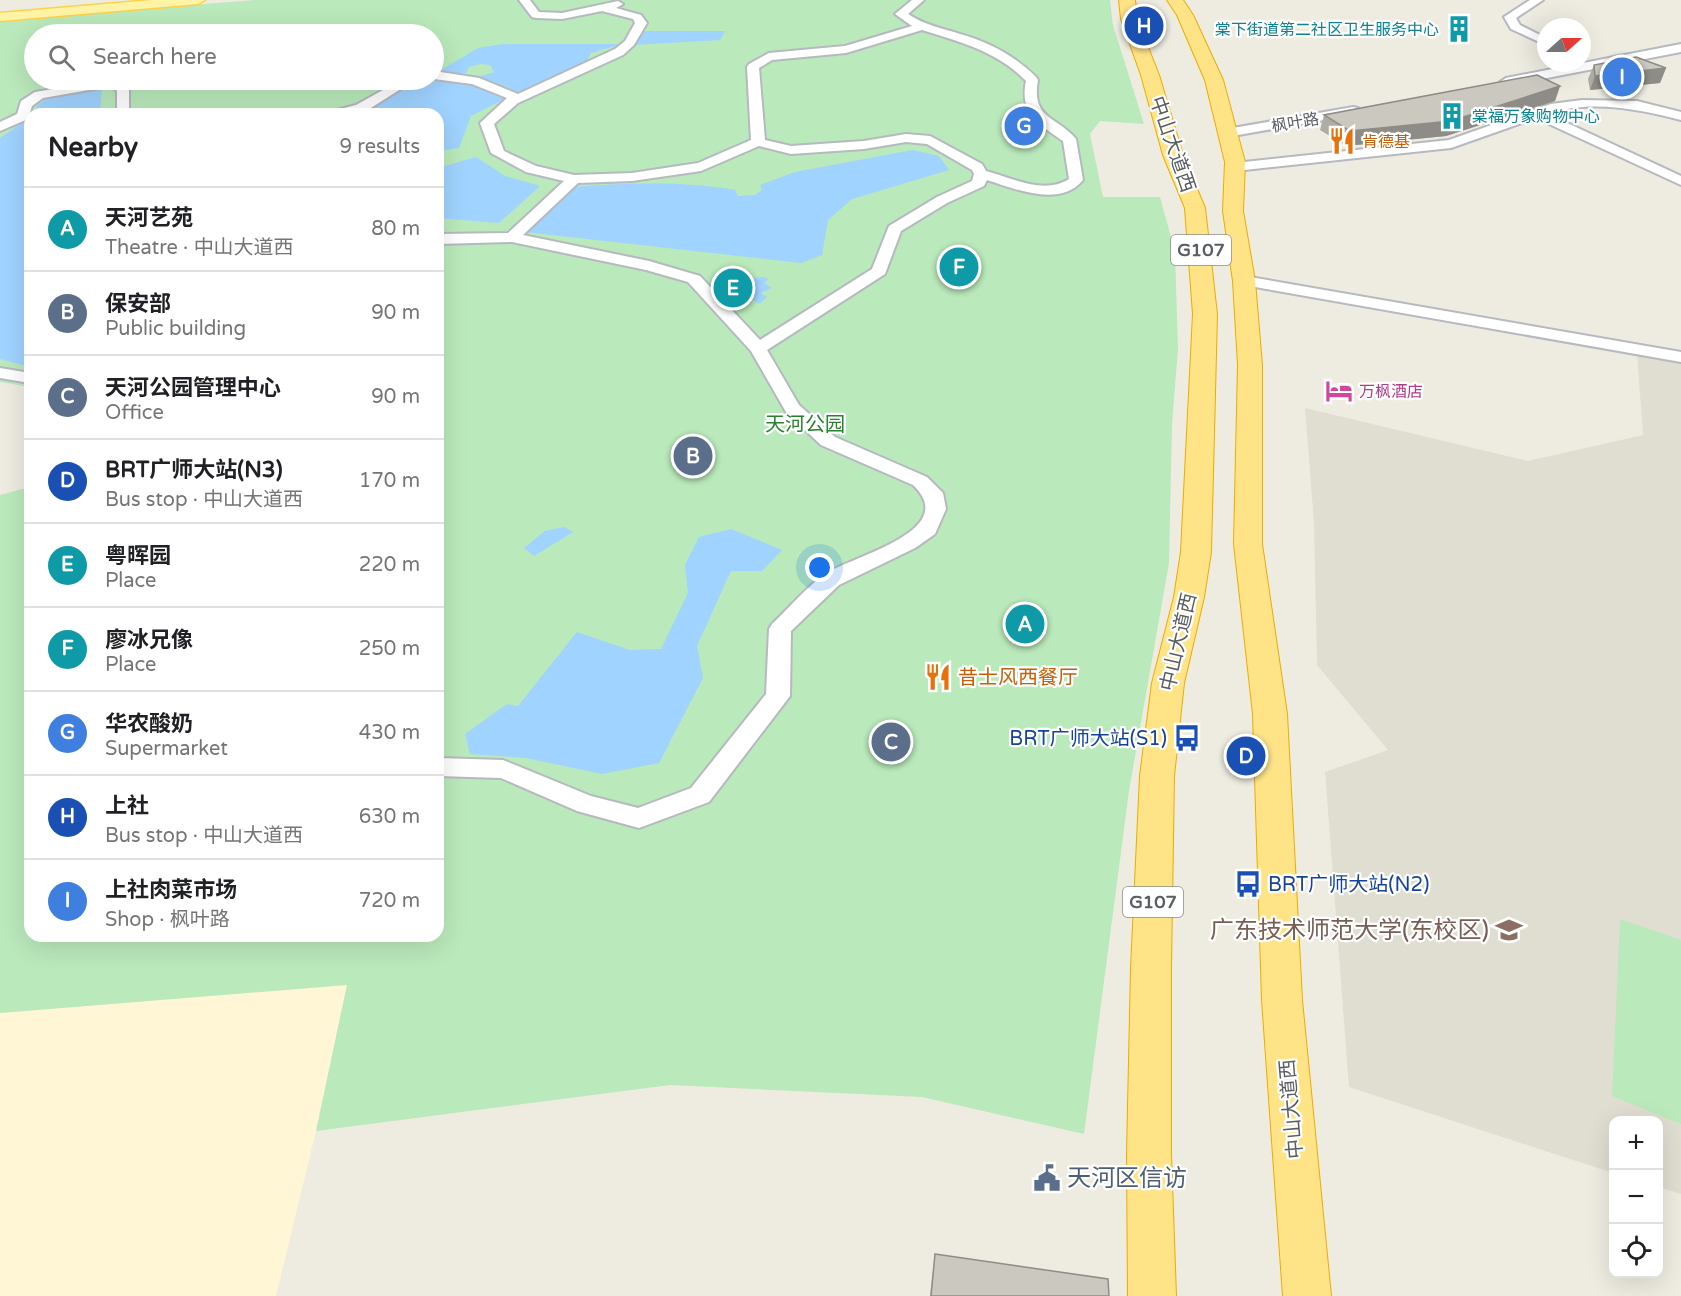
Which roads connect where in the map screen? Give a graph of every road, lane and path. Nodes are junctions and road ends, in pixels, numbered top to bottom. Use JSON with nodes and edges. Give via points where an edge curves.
{"nodes":[{"id":1,"x":164,"y":0,"type":"edge"},
{"id":2,"x":198,"y":0,"type":"edge"},
{"id":3,"x":524,"y":0,"type":"edge"},
{"id":4,"x":634,"y":0,"type":"edge"},
{"id":5,"x":919,"y":0,"type":"edge"},
{"id":6,"x":1127,"y":0,"type":"edge"},
{"id":7,"x":1175,"y":0,"type":"edge"},
{"id":8,"x":1538,"y":0,"type":"edge"},
{"id":9,"x":111,"y":4,"type":"edge"},
{"id":10,"x":605,"y":8,"type":"junction"},
{"id":11,"x":0,"y":15,"type":"edge"},
{"id":12,"x":920,"y":27,"type":"junction"},
{"id":13,"x":1537,"y":38,"type":"edge"},
{"id":14,"x":1681,"y":48,"type":"edge"},
{"id":15,"x":1591,"y":61,"type":"edge"},
{"id":16,"x":1543,"y":72,"type":"edge"},
{"id":17,"x":444,"y":75,"type":"edge"},
{"id":18,"x":1489,"y":85,"type":"edge"},
{"id":19,"x":69,"y":90,"type":"edge"},
{"id":20,"x":123,"y":90,"type":"edge"},
{"id":21,"x":392,"y":90,"type":"edge"},
{"id":22,"x":514,"y":100,"type":"junction"},
{"id":23,"x":25,"y":108,"type":"edge"},
{"id":24,"x":123,"y":108,"type":"edge"},
{"id":25,"x":361,"y":108,"type":"edge"},
{"id":26,"x":1370,"y":108,"type":"edge"},
{"id":27,"x":24,"y":110,"type":"edge"},
{"id":28,"x":1538,"y":114,"type":"junction"},
{"id":29,"x":1681,"y":116,"type":"edge"},
{"id":30,"x":0,"y":127,"type":"edge"},
{"id":31,"x":1227,"y":133,"type":"junction"},
{"id":32,"x":758,"y":142,"type":"junction"},
{"id":33,"x":1235,"y":167,"type":"junction"},
{"id":34,"x":981,"y":174,"type":"junction"},
{"id":35,"x":574,"y":179,"type":"junction"},
{"id":36,"x":1680,"y":181,"type":"edge"},
{"id":37,"x":512,"y":237,"type":"junction"},
{"id":38,"x":444,"y":239,"type":"edge"},
{"id":39,"x":1244,"y":281,"type":"junction"},
{"id":40,"x":758,"y":349,"type":"junction"},
{"id":41,"x":1681,"y":357,"type":"edge"},
{"id":42,"x":0,"y":373,"type":"edge"},
{"id":43,"x":24,"y":377,"type":"edge"},
{"id":44,"x":444,"y":767,"type":"edge"},
{"id":45,"x":1152,"y":1296,"type":"edge"},
{"id":46,"x":1307,"y":1296,"type":"edge"}],
"edges":[{"from":1,"to":9,"type":"main road"},
{"from":2,"to":9,"type":"main road"},
{"from":3,"to":10,"type":"street","via":[[536,15]]},
{"from":4,"to":10,"type":"street"},
{"from":5,"to":12,"type":"street","via":[[901,14]]},
{"from":6,"to":45,"type":"highway","name":"中山大道西","number":"G107","via":[[1129,19],[1173,155],[1195,208],[1205,314],[1196,552],[1168,683],[1157,776],[1149,1154]]},
{"from":7,"to":31,"type":"highway","name":"中山大道西","number":"G107","via":[[1214,80]]},
{"from":8,"to":13,"type":"street","via":[[1510,17],[1515,27]]},
{"from":9,"to":11,"type":"main road"},
{"from":10,"to":22,"type":"street","via":[[637,17],[641,23],[630,43]]},
{"from":12,"to":32,"type":"street","via":[[846,49],[768,57],[753,67]]},
{"from":12,"to":34,"type":"street","via":[[986,48],[1024,71],[1032,80],[1030,91],[1037,116],[1069,139],[1076,180],[1071,185],[1046,190]]},
{"from":14,"to":15,"type":"street"},
{"from":16,"to":18,"type":"street"},
{"from":17,"to":22,"type":"street","via":[[496,86]]},
{"from":19,"to":23,"type":"street","via":[[39,95]]},
{"from":20,"to":24,"type":"street"},
{"from":21,"to":25,"type":"street"},
{"from":22,"to":35,"type":"street","via":[[487,123],[498,153],[531,170]]},
{"from":26,"to":31,"type":"street","name":"枫叶路"},
{"from":27,"to":30,"type":"street","via":[[22,116]]},
{"from":28,"to":29,"type":"street","via":[[1572,105],[1612,103]]},
{"from":28,"to":33,"type":"street","via":[[1451,144]]},
{"from":28,"to":36,"type":"street"},
{"from":31,"to":33,"type":"highway","name":"中山大道西","number":"G107"},
{"from":32,"to":34,"type":"street","via":[[791,150],[906,138],[930,140],[977,167]]},
{"from":32,"to":35,"type":"street","via":[[701,167],[632,177]]},
{"from":33,"to":39,"type":"highway","name":"中山大道西","number":"G107","via":[[1233,211]]},
{"from":34,"to":40,"type":"street","via":[[979,183],[894,229],[879,272]]},
{"from":35,"to":37,"type":"street"},
{"from":37,"to":38,"type":"street"},
{"from":37,"to":40,"type":"street","via":[[694,279]]},
{"from":39,"to":41,"type":"street"},
{"from":39,"to":46,"type":"highway","name":"中山大道西","number":"G107","via":[[1250,365],[1248,544],[1270,714],[1282,1000]]},
{"from":40,"to":44,"type":"street","via":[[792,408],[828,441],[920,481],[933,493],[936,509],[928,529],[908,543],[831,580],[780,629],[778,696],[700,795],[639,818],[586,804],[503,769]]},
{"from":42,"to":43,"type":"street"}]}
